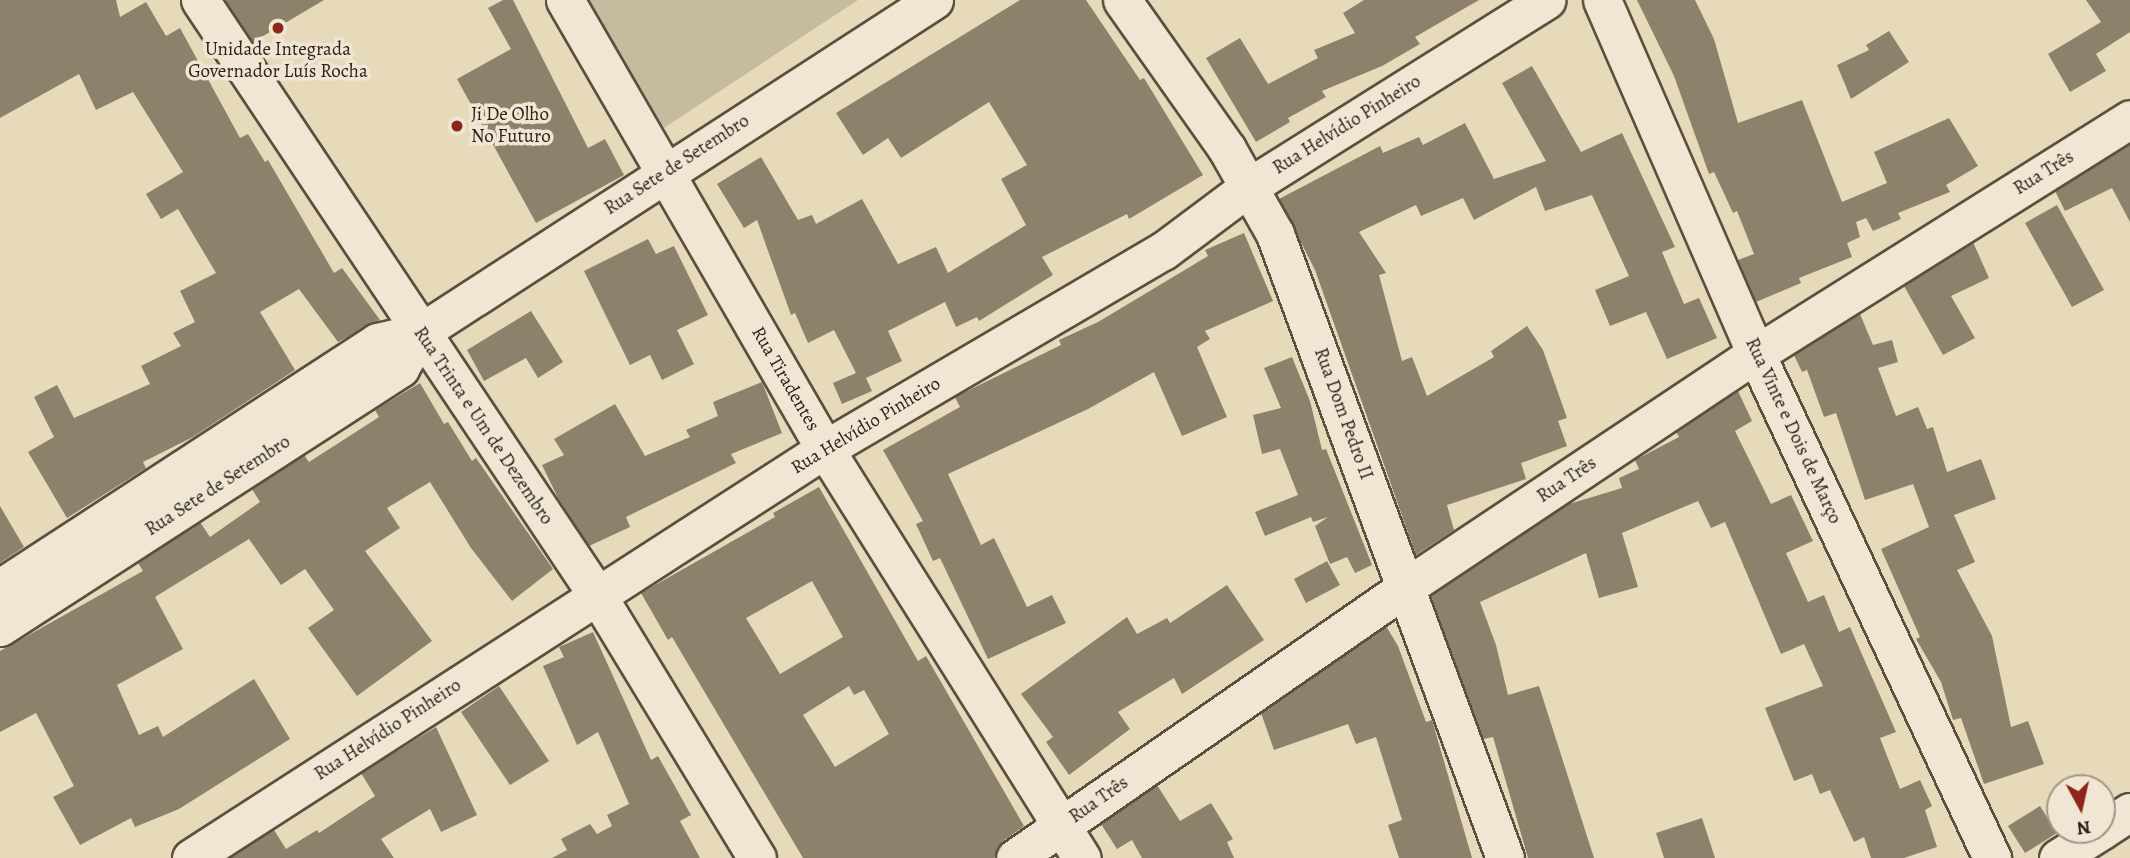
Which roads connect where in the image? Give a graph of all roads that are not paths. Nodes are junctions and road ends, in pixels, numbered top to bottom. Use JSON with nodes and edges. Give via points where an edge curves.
{"nodes":[{"id":1,"x":200,"y":0,"type":"edge"},
{"id":2,"x":565,"y":0,"type":"edge"},
{"id":3,"x":934,"y":0,"type":"edge"},
{"id":4,"x":1122,"y":0,"type":"edge"},
{"id":5,"x":1546,"y":0,"type":"edge"},
{"id":6,"x":1602,"y":0,"type":"edge"},
{"id":7,"x":2130,"y":119,"type":"edge"},
{"id":8,"x":665,"y":172,"type":"junction"},
{"id":9,"x":1251,"y":186,"type":"junction"},
{"id":10,"x":421,"y":332,"type":"junction"},
{"id":11,"x":1756,"y":354,"type":"junction"},
{"id":12,"x":825,"y":449,"type":"junction"},
{"id":13,"x":1406,"y":587,"type":"junction"},
{"id":14,"x":0,"y":588,"type":"edge"},
{"id":15,"x":597,"y":595,"type":"junction"},
{"id":16,"x":0,"y":626,"type":"edge"},
{"id":17,"x":1062,"y":826,"type":"junction"},
{"id":18,"x":2080,"y":844,"type":"edge"},
{"id":19,"x":191,"y":858,"type":"edge"},
{"id":20,"x":757,"y":858,"type":"edge"},
{"id":21,"x":1015,"y":858,"type":"edge"},
{"id":22,"x":1082,"y":858,"type":"edge"},
{"id":23,"x":1505,"y":858,"type":"edge"},
{"id":24,"x":1992,"y":858,"type":"edge"},
{"id":25,"x":2058,"y":858,"type":"edge"}],
"edges":[{"from":1,"to":10,"type":"street","name":"Rua Trinta e Um de Dezembro"},
{"from":2,"to":8,"type":"street","name":"Rua Tiradentes"},
{"from":3,"to":8,"type":"street","name":"Rua Sete de Setembro"},
{"from":4,"to":9,"type":"street","name":"Rua Dom Pedro II"},
{"from":5,"to":9,"type":"street","name":"Rua Helvídio Pinheiro"},
{"from":6,"to":11,"type":"street","name":"Rua Vinte e Dois de Março"},
{"from":7,"to":11,"type":"street","name":"Rua Três"},
{"from":8,"to":10,"type":"street","name":"Rua Sete de Setembro"},
{"from":8,"to":12,"type":"street","name":"Rua Tiradentes"},
{"from":9,"to":12,"type":"street","name":"Rua Helvídio Pinheiro","via":[[1163,251]]},
{"from":9,"to":13,"type":"street","name":"Rua Dom Pedro II","via":[[1298,290]]},
{"from":10,"to":14,"type":"street","name":"Rua Sete de Setembro","via":[[377,342]]},
{"from":10,"to":15,"type":"street","name":"Rua Trinta e Um de Dezembro"},
{"from":10,"to":16,"type":"street","name":"Rua Sete de Setembro","via":[[400,368]]},
{"from":11,"to":13,"type":"street","name":"Rua Três"},
{"from":11,"to":24,"type":"street","name":"Rua Vinte e Dois de Março"},
{"from":12,"to":15,"type":"street","name":"Rua Helvídio Pinheiro"},
{"from":12,"to":17,"type":"street","name":"Rua Tiradentes"},
{"from":13,"to":17,"type":"street","name":"Rua Três"},
{"from":13,"to":23,"type":"street","name":"Rua Dom Pedro II"},
{"from":15,"to":19,"type":"street","name":"Rua Helvídio Pinheiro"},
{"from":15,"to":20,"type":"street","name":"Rua Trinta e Um de Dezembro"},
{"from":17,"to":21,"type":"street","name":"Rua Três"},
{"from":17,"to":22,"type":"street","name":"Rua Tiradentes"},
{"from":18,"to":25,"type":"street"}]}
